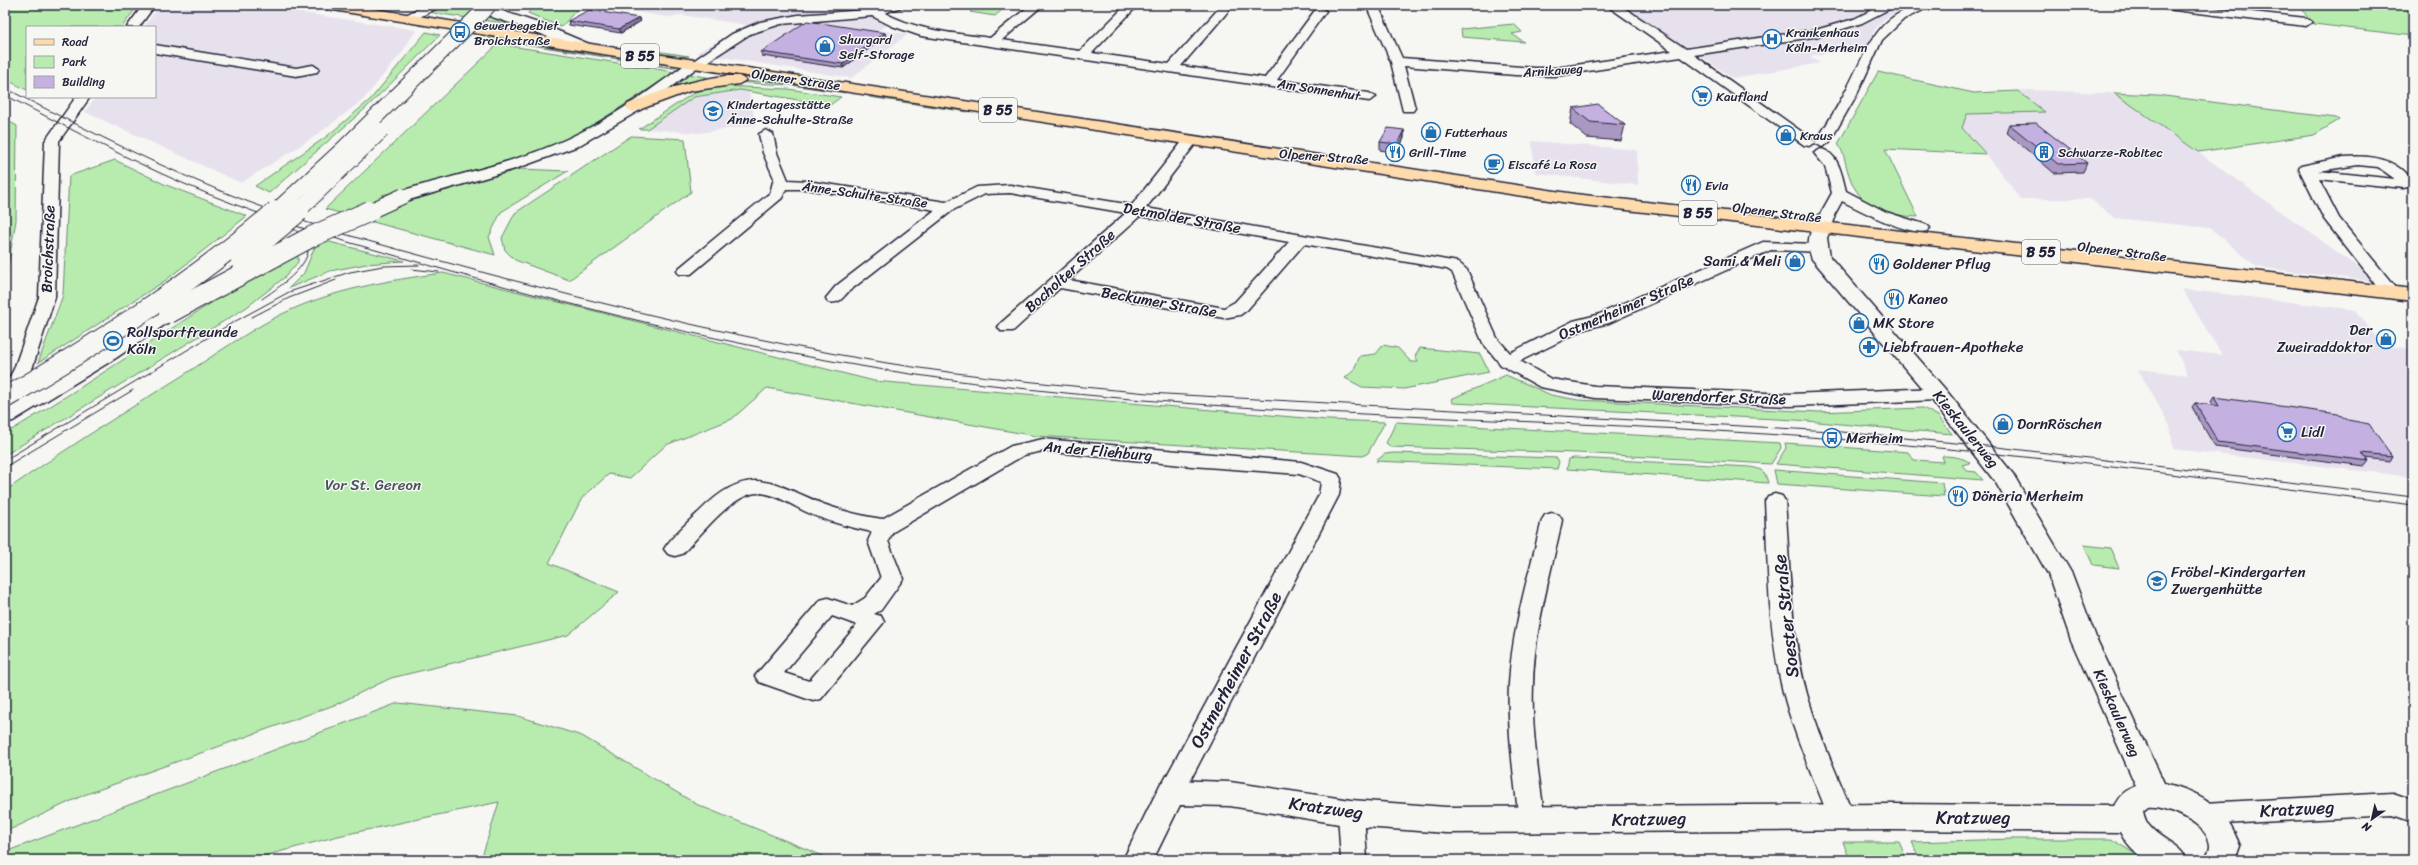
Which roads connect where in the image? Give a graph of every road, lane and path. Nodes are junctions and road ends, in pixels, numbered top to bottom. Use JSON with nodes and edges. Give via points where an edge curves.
{"nodes":[{"id":1,"x":149,"y":5,"type":"edge"},
{"id":2,"x":327,"y":5,"type":"edge"},
{"id":3,"x":420,"y":5,"type":"edge"},
{"id":4,"x":436,"y":5,"type":"edge"},
{"id":5,"x":485,"y":5,"type":"edge"},
{"id":6,"x":489,"y":5,"type":"edge"},
{"id":7,"x":506,"y":5,"type":"edge"},
{"id":8,"x":900,"y":5,"type":"edge"},
{"id":9,"x":1037,"y":5,"type":"edge"},
{"id":10,"x":1132,"y":5,"type":"edge"},
{"id":11,"x":1372,"y":5,"type":"edge"},
{"id":12,"x":1612,"y":5,"type":"edge"},
{"id":13,"x":1891,"y":5,"type":"edge"},
{"id":14,"x":1928,"y":5,"type":"edge"},
{"id":15,"x":2158,"y":5,"type":"edge"},
{"id":16,"x":1226,"y":7,"type":"dead end"},
{"id":17,"x":1320,"y":11,"type":"dead end"},
{"id":18,"x":876,"y":13,"type":"junction"},
{"id":19,"x":401,"y":17,"type":"junction"},
{"id":20,"x":2306,"y":22,"type":"dead end"},
{"id":21,"x":134,"y":26,"type":"edge"},
{"id":22,"x":993,"y":42,"type":"junction"},
{"id":23,"x":584,"y":47,"type":"junction"},
{"id":24,"x":156,"y":49,"type":"edge"},
{"id":25,"x":1684,"y":53,"type":"junction"},
{"id":26,"x":1082,"y":55,"type":"junction"},
{"id":27,"x":1397,"y":62,"type":"junction"},
{"id":28,"x":695,"y":64,"type":"junction"},
{"id":29,"x":1173,"y":68,"type":"junction"},
{"id":30,"x":312,"y":69,"type":"dead end"},
{"id":31,"x":804,"y":80,"type":"junction"},
{"id":32,"x":1268,"y":82,"type":"junction"},
{"id":33,"x":1369,"y":97,"type":"dead end"},
{"id":34,"x":82,"y":98,"type":"edge"},
{"id":35,"x":633,"y":106,"type":"junction"},
{"id":36,"x":1408,"y":108,"type":"dead end"},
{"id":37,"x":766,"y":134,"type":"dead end"},
{"id":38,"x":1191,"y":140,"type":"junction"},
{"id":39,"x":1817,"y":146,"type":"junction"},
{"id":40,"x":2309,"y":174,"type":"junction"},
{"id":41,"x":781,"y":184,"type":"junction"},
{"id":42,"x":1839,"y":193,"type":"junction"},
{"id":43,"x":948,"y":207,"type":"junction"},
{"id":44,"x":1135,"y":210,"type":"junction"},
{"id":45,"x":1823,"y":222,"type":"junction"},
{"id":46,"x":1922,"y":228,"type":"junction"},
{"id":47,"x":1301,"y":238,"type":"junction"},
{"id":48,"x":1816,"y":249,"type":"junction"},
{"id":49,"x":684,"y":271,"type":"dead end"},
{"id":50,"x":2262,"y":277,"type":"junction"},
{"id":51,"x":1057,"y":283,"type":"junction"},
{"id":52,"x":2391,"y":293,"type":"junction"},
{"id":53,"x":2413,"y":295,"type":"edge"},
{"id":54,"x":834,"y":298,"type":"dead end"},
{"id":55,"x":169,"y":313,"type":"junction"},
{"id":56,"x":1007,"y":327,"type":"dead end"},
{"id":57,"x":1507,"y":361,"type":"junction"},
{"id":58,"x":1938,"y":394,"type":"junction"},
{"id":59,"x":5,"y":398,"type":"edge"},
{"id":60,"x":5,"y":404,"type":"edge"},
{"id":61,"x":5,"y":416,"type":"edge"},
{"id":62,"x":1331,"y":479,"type":"joint"},
{"id":63,"x":1775,"y":501,"type":"dead end"},
{"id":64,"x":1552,"y":520,"type":"dead end"},
{"id":65,"x":885,"y":527,"type":"junction"},
{"id":66,"x":675,"y":549,"type":"dead end"},
{"id":67,"x":855,"y":615,"type":"dead end"},
{"id":68,"x":1171,"y":792,"type":"junction"},
{"id":69,"x":2154,"y":793,"type":"junction"},
{"id":70,"x":2413,"y":811,"type":"edge"},
{"id":71,"x":1351,"y":814,"type":"junction"},
{"id":72,"x":2204,"y":814,"type":"junction"},
{"id":73,"x":1842,"y":818,"type":"junction"},
{"id":74,"x":2128,"y":819,"type":"junction"},
{"id":75,"x":1532,"y":821,"type":"junction"},
{"id":76,"x":1138,"y":860,"type":"edge"},
{"id":77,"x":1354,"y":860,"type":"edge"},
{"id":78,"x":2172,"y":860,"type":"edge"},
{"id":79,"x":2220,"y":860,"type":"edge"}],
"edges":[{"from":1,"to":21,"type":"street"},
{"from":2,"to":19,"type":"main road","name":"Olpener Straße","number":"B 55"},
{"from":3,"to":19,"type":"main road"},
{"from":4,"to":19,"type":"main road"},
{"from":5,"to":23,"type":"main road","via":[[494,13]]},
{"from":6,"to":59,"type":"main road","bridge":true,"via":[[302,187],[249,234],[128,323]]},
{"from":7,"to":55,"type":"main road","bridge":true,"via":[[312,199],[270,237]]},
{"from":8,"to":18,"type":"street"},
{"from":9,"to":22,"type":"street"},
{"from":10,"to":26,"type":"street"},
{"from":11,"to":27,"type":"street"},
{"from":12,"to":25,"type":"street"},
{"from":13,"to":25,"type":"street","via":[[1858,21],[1823,32]]},
{"from":14,"to":39,"type":"street","via":[[1900,18],[1877,39],[1851,94]]},
{"from":15,"to":20,"type":"street"},
{"from":16,"to":29,"type":"street"},
{"from":17,"to":32,"type":"street","name":"Am Sonnenhut"},
{"from":18,"to":22,"type":"street","name":"Am Sonnenhut","via":[[896,24],[921,32]]},
{"from":18,"to":28,"type":"street","via":[[846,17],[792,18],[763,24],[745,32]]},
{"from":19,"to":23,"type":"main road","name":"Olpener Straße","number":"B 55"},
{"from":22,"to":26,"type":"street","name":"Am Sonnenhut"},
{"from":23,"to":28,"type":"main road","name":"Olpener Straße","number":"B 55"},
{"from":24,"to":30,"type":"street","via":[[296,72]]},
{"from":25,"to":27,"type":"street","name":"Arnikaweg","via":[[1535,73],[1438,63]]},
{"from":25,"to":39,"type":"street"},
{"from":26,"to":29,"type":"street","name":"Am Sonnenhut"},
{"from":27,"to":36,"type":"street"},
{"from":28,"to":31,"type":"main road","name":"Olpener Straße","number":"B 55"},
{"from":28,"to":35,"type":"main road"},
{"from":29,"to":32,"type":"street","name":"Am Sonnenhut"},
{"from":31,"to":35,"type":"main road","number":"B 55","via":[[706,82],[672,90]]},
{"from":31,"to":38,"type":"main road","name":"Olpener Straße","number":"B 55"},
{"from":32,"to":33,"type":"street","name":"Am Sonnenhut"},
{"from":34,"to":60,"type":"street","name":"Broichstraße","via":[[52,141],[47,297],[23,368]]},
{"from":35,"to":55,"type":"main road","bridge":true,"via":[[592,133],[560,148],[403,196],[328,228]]},
{"from":37,"to":41,"type":"street","name":"Änne-Schulte-Straße"},
{"from":38,"to":44,"type":"street","name":"Bocholter Straße"},
{"from":38,"to":45,"type":"main road","name":"Olpener Straße","number":"B 55","via":[[1267,152]]},
{"from":39,"to":42,"type":"street","via":[[1832,165]]},
{"from":40,"to":40,"type":"street","via":[[2306,169],[2369,160],[2400,173],[2404,179],[2403,184]]},
{"from":40,"to":52,"type":"street","via":[[2332,219]]},
{"from":41,"to":43,"type":"street","name":"Änne-Schulte-Straße","via":[[808,185]]},
{"from":41,"to":49,"type":"street","name":"Änne-Schulte-Straße","via":[[777,195]]},
{"from":42,"to":45,"type":"street"},
{"from":42,"to":46,"type":"street","via":[[1881,215]]},
{"from":43,"to":44,"type":"street","name":"Detmolder Straße","via":[[982,190],[997,188]]},
{"from":43,"to":54,"type":"street","name":"Detmolder Straße","via":[[842,289]]},
{"from":44,"to":47,"type":"street","name":"Detmolder Straße"},
{"from":44,"to":51,"type":"street","name":"Bocholter Straße","via":[[1130,218]]},
{"from":45,"to":46,"type":"main road","name":"Olpener Straße","number":"B 55"},
{"from":45,"to":48,"type":"main road","via":[[1817,236]]},
{"from":45,"to":50,"type":"main road","name":"Olpener Straße","number":"B 55"},
{"from":46,"to":50,"type":"main road","name":"Olpener Straße","number":"B 55","via":[[2142,252],[2201,262]]},
{"from":47,"to":51,"type":"street","name":"Beckumer Straße","via":[[1241,306],[1224,313]]},
{"from":47,"to":57,"type":"street","name":"Detmolder Straße","via":[[1452,265],[1459,270],[1488,339]]},
{"from":48,"to":57,"type":"street","name":"Ostmerheimer Straße","via":[[1769,245],[1603,319],[1579,326]]},
{"from":48,"to":58,"type":"main road","name":"Kieskaulerweg","via":[[1821,259]]},
{"from":50,"to":52,"type":"main road","name":"Olpener Straße","number":"B 55"},
{"from":51,"to":56,"type":"street","name":"Bocholter Straße"},
{"from":52,"to":53,"type":"main road","name":"Olpener Straße","number":"B 55"},
{"from":55,"to":61,"type":"main road","via":[[109,354]]},
{"from":57,"to":58,"type":"street","name":"Warendorfer Straße","via":[[1546,383],[1595,392],[1790,400]]},
{"from":58,"to":69,"type":"main road","name":"Kieskaulerweg","via":[[2005,479],[2048,551],[2060,574],[2084,640]]},
{"from":62,"to":65,"type":"street","name":"An der Fliehburg","via":[[1301,468],[1043,445],[1018,450]]},
{"from":62,"to":68,"type":"street","name":"Ostmerheimer Straße","via":[[1329,495]]},
{"from":63,"to":73,"type":"street","name":"Soester Straße","via":[[1785,640],[1791,676],[1802,715]]},
{"from":64,"to":75,"type":"street","via":[[1527,638],[1521,684],[1521,745]]},
{"from":65,"to":66,"type":"street","via":[[865,524],[820,510],[806,502],[762,486],[748,488],[727,499]]},
{"from":65,"to":67,"type":"street","via":[[878,541],[892,579],[873,604]]},
{"from":68,"to":71,"type":"main road","name":"Kratzweg","via":[[1230,794]]},
{"from":68,"to":76,"type":"main road","name":"Ostmerheimer Straße"},
{"from":69,"to":72,"type":"main road","via":[[2170,796]]},
{"from":69,"to":74,"type":"main road","via":[[2135,798],[2128,807]]},
{"from":70,"to":72,"type":"street","name":"Kratzweg","via":[[2393,804]]},
{"from":71,"to":75,"type":"main road","name":"Kratzweg","via":[[1446,820]]},
{"from":71,"to":77,"type":"street"},
{"from":72,"to":79,"type":"main road","via":[[2219,830],[2225,846]]},
{"from":73,"to":74,"type":"main road","name":"Kratzweg"},
{"from":73,"to":75,"type":"main road","name":"Kratzweg"},
{"from":74,"to":78,"type":"main road","via":[[2144,842]]}]}
